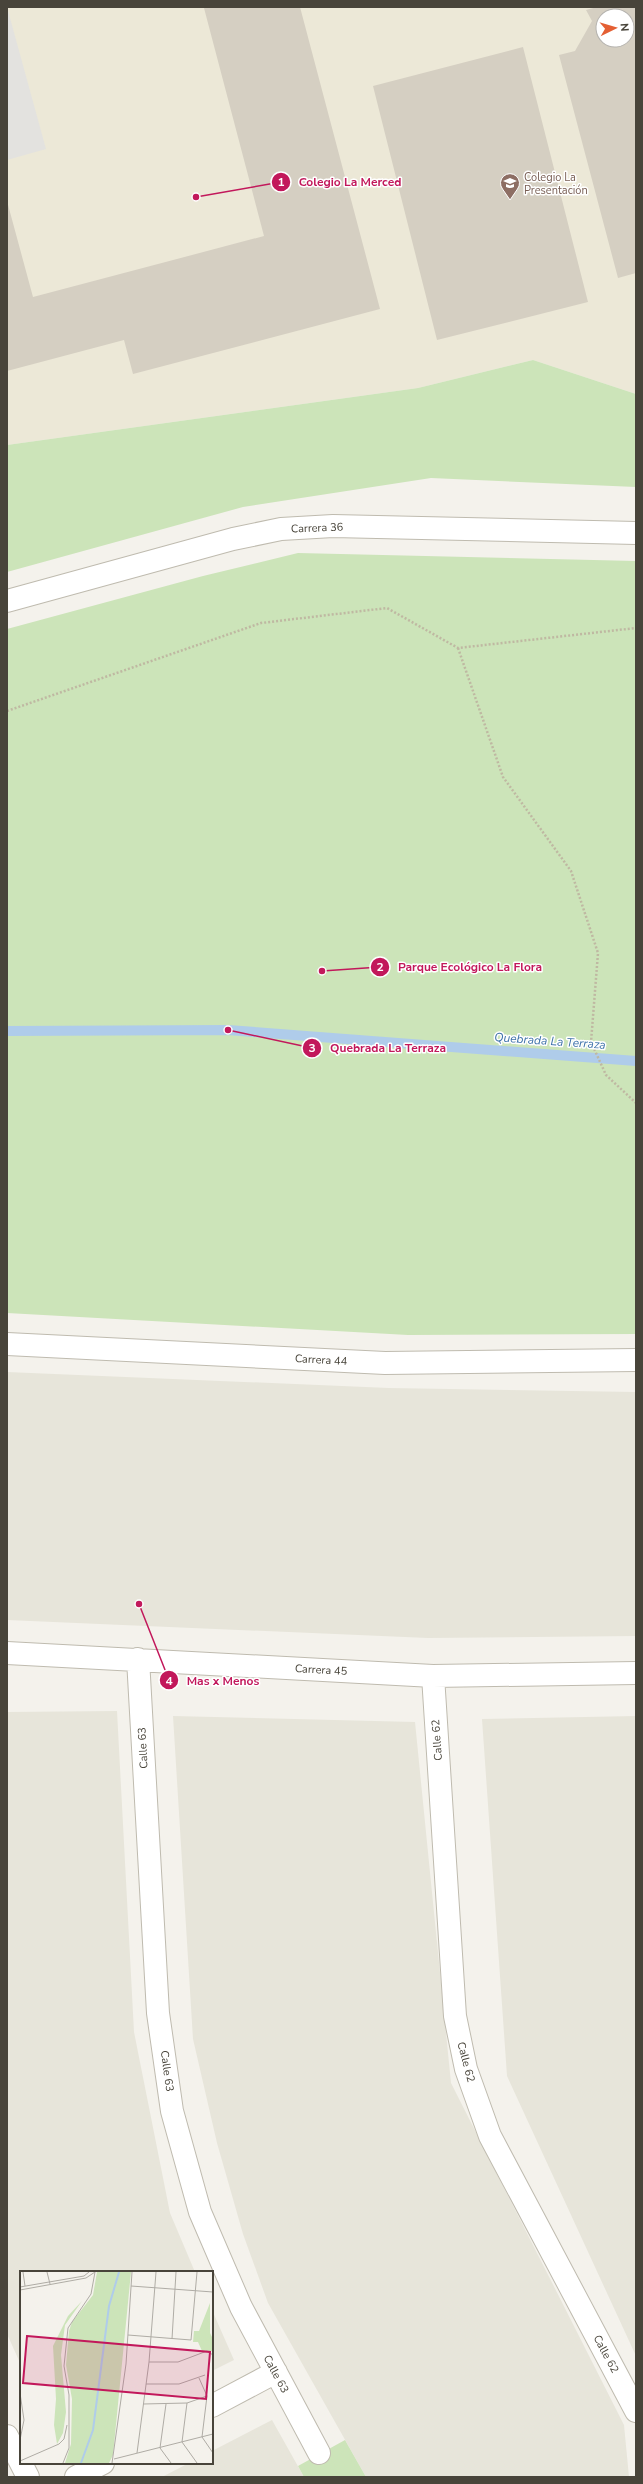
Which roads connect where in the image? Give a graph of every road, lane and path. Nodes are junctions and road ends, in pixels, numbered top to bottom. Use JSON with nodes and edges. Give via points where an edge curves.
{"nodes":[{"id":1,"x":636,"y":533,"type":"edge"},
{"id":2,"x":7,"y":601,"type":"edge"},
{"id":3,"x":636,"y":628,"type":"edge"},
{"id":4,"x":458,"y":648,"type":"junction"},
{"id":5,"x":7,"y":711,"type":"edge"},
{"id":6,"x":636,"y":1103,"type":"edge"},
{"id":7,"x":7,"y":1344,"type":"edge"},
{"id":8,"x":636,"y":1360,"type":"edge"},
{"id":9,"x":7,"y":1653,"type":"edge"},
{"id":10,"x":138,"y":1659,"type":"junction"},
{"id":11,"x":636,"y":1673,"type":"edge"},
{"id":12,"x":433,"y":1676,"type":"junction"},
{"id":13,"x":276,"y":2372,"type":"junction"},
{"id":14,"x":213,"y":2405,"type":"edge"},
{"id":15,"x":636,"y":2411,"type":"edge"},
{"id":16,"x":7,"y":2436,"type":"edge"},
{"id":17,"x":319,"y":2453,"type":"dead end"},
{"id":18,"x":20,"y":2461,"type":"edge"},
{"id":19,"x":21,"y":2464,"type":"edge"},
{"id":20,"x":101,"y":2464,"type":"edge"},
{"id":21,"x":28,"y":2477,"type":"edge"},
{"id":22,"x":76,"y":2477,"type":"edge"}],
"edges":[{"from":1,"to":2,"type":"street","name":"Carrera 36","via":[[333,526],[281,529],[233,539]]},
{"from":3,"to":4,"type":"path"},
{"from":4,"to":5,"type":"path","via":[[387,608],[261,623]]},
{"from":4,"to":6,"type":"path","via":[[503,777],[571,871],[598,953],[591,1042],[606,1075]]},
{"from":7,"to":8,"type":"street","name":"Carrera 44","via":[[385,1363]]},
{"from":9,"to":10,"type":"street","name":"Carrera 45"},
{"from":10,"to":12,"type":"street","name":"Carrera 45"},
{"from":10,"to":13,"type":"street","name":"Calle 63","via":[[158,2013],[172,2111],[200,2212],[241,2307]]},
{"from":11,"to":12,"type":"street","name":"Carrera 45"},
{"from":12,"to":15,"type":"street","name":"Calle 62","via":[[455,2016],[466,2069],[490,2136]]},
{"from":13,"to":14,"type":"street"},
{"from":13,"to":17,"type":"street","name":"Calle 63"},
{"from":16,"to":18,"type":"street"},
{"from":19,"to":21,"type":"street"},
{"from":20,"to":22,"type":"street"}]}
